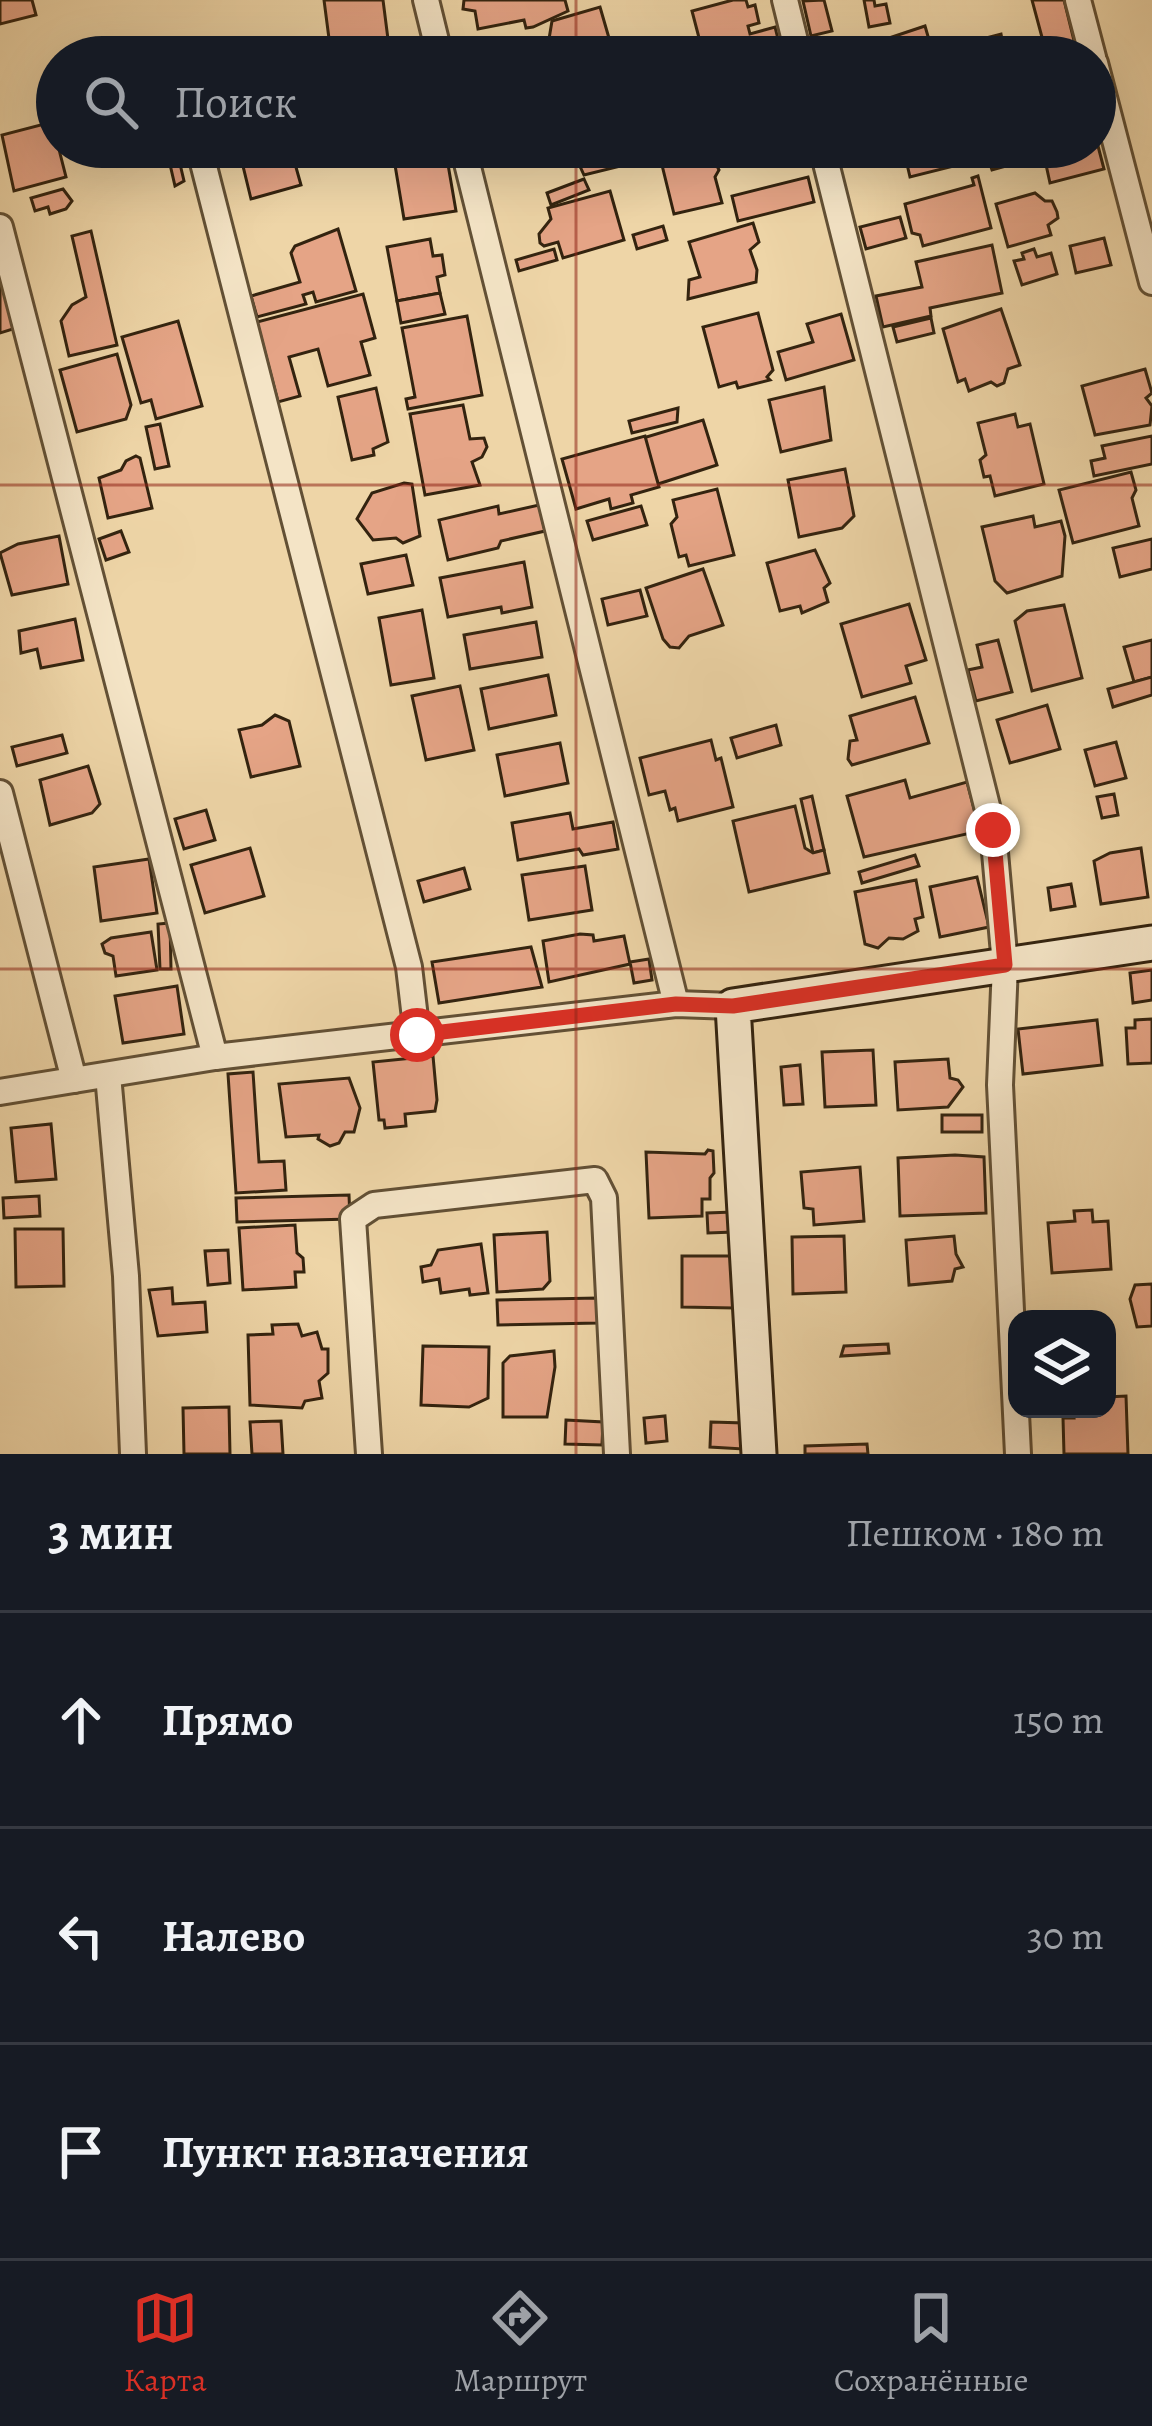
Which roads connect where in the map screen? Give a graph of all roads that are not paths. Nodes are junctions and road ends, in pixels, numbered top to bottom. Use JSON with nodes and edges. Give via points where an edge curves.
{"nodes":[{"id":1,"x":426,"y":0,"type":"edge"},
{"id":2,"x":785,"y":0,"type":"edge"},
{"id":3,"x":1078,"y":0,"type":"edge"},
{"id":4,"x":435,"y":36,"type":"edge"},
{"id":5,"x":794,"y":36,"type":"edge"},
{"id":6,"x":1088,"y":36,"type":"edge"},
{"id":7,"x":1116,"y":144,"type":"edge"},
{"id":8,"x":204,"y":168,"type":"edge"},
{"id":9,"x":468,"y":168,"type":"edge"},
{"id":10,"x":827,"y":168,"type":"edge"},
{"id":11,"x":0,"y":227,"type":"edge"},
{"id":12,"x":1152,"y":282,"type":"edge"},
{"id":13,"x":0,"y":793,"type":"edge"},
{"id":14,"x":1152,"y":943,"type":"edge"},
{"id":15,"x":1005,"y":965,"type":"junction"},
{"id":16,"x":676,"y":1004,"type":"junction"},
{"id":17,"x":733,"y":1006,"type":"junction"},
{"id":18,"x":417,"y":1035,"type":"junction"},
{"id":19,"x":215,"y":1057,"type":"junction"},
{"id":20,"x":109,"y":1075,"type":"junction"},
{"id":21,"x":74,"y":1080,"type":"junction"},
{"id":22,"x":0,"y":1092,"type":"edge"},
{"id":23,"x":133,"y":1454,"type":"edge"},
{"id":24,"x":369,"y":1454,"type":"edge"},
{"id":25,"x":617,"y":1454,"type":"edge"},
{"id":26,"x":759,"y":1454,"type":"edge"},
{"id":27,"x":1018,"y":1454,"type":"edge"}],
"edges":[{"from":1,"to":4,"type":"street"},
{"from":2,"to":5,"type":"street"},
{"from":3,"to":6,"type":"street"},
{"from":7,"to":12,"type":"street"},
{"from":8,"to":18,"type":"street","via":[[409,967]]},
{"from":9,"to":16,"type":"street"},
{"from":10,"to":15,"type":"street","via":[[993,830]]},
{"from":11,"to":19,"type":"street"},
{"from":13,"to":21,"type":"street"},
{"from":14,"to":15,"type":"street"},
{"from":15,"to":17,"type":"street"},
{"from":15,"to":27,"type":"street","via":[[1000,1085]]},
{"from":16,"to":17,"type":"street"},
{"from":16,"to":18,"type":"street"},
{"from":17,"to":26,"type":"street"},
{"from":18,"to":19,"type":"street"},
{"from":19,"to":20,"type":"street"},
{"from":20,"to":21,"type":"street"},
{"from":20,"to":23,"type":"street"},
{"from":21,"to":22,"type":"street"},
{"from":24,"to":25,"type":"street","via":[[353,1219],[374,1205],[595,1180],[604,1198]]}]}
